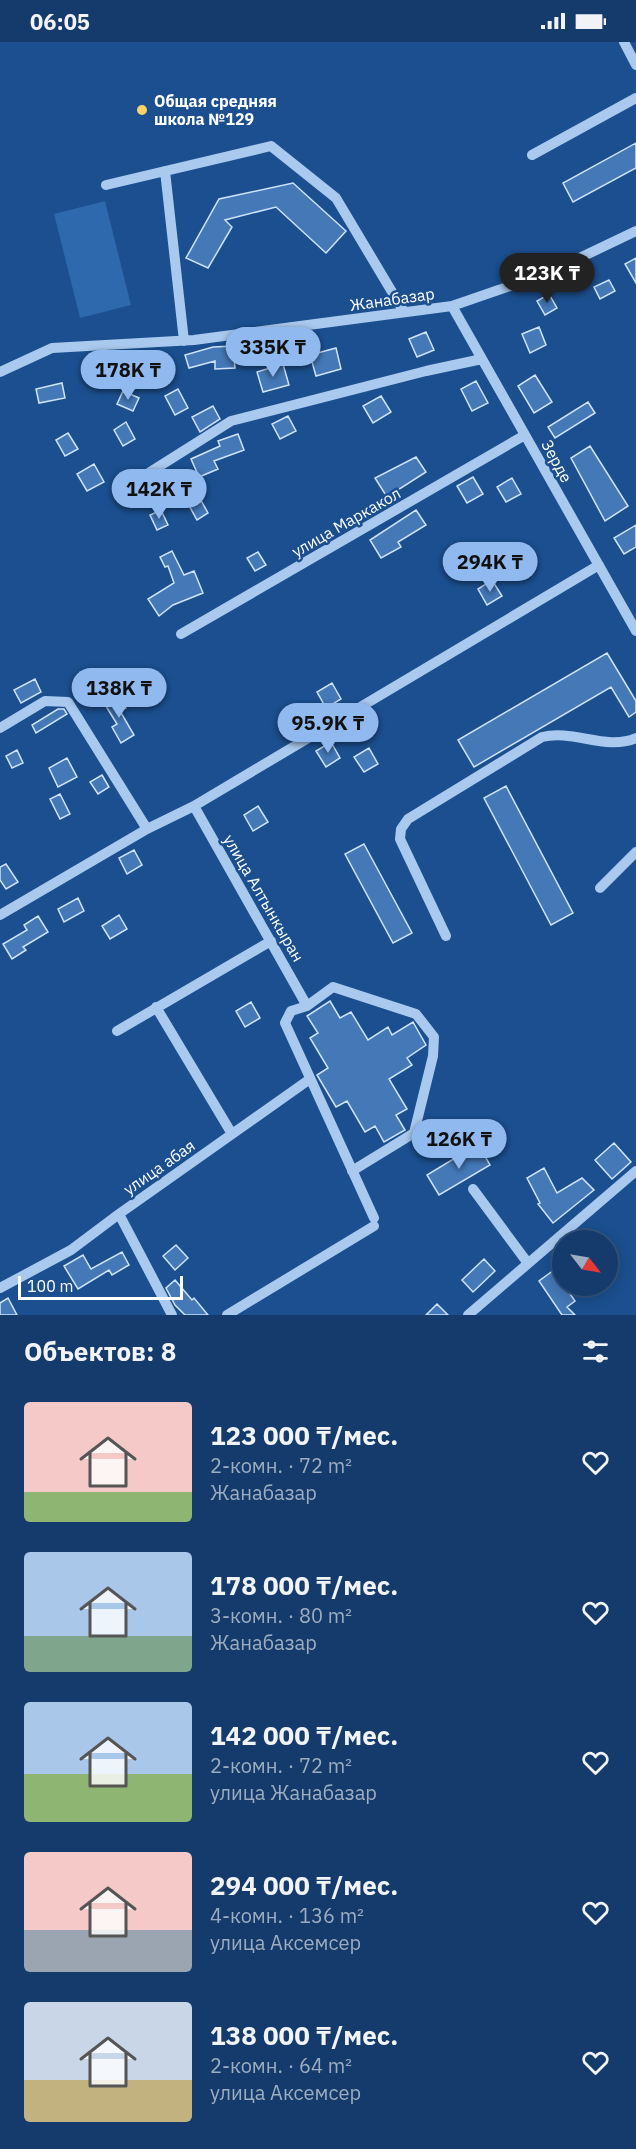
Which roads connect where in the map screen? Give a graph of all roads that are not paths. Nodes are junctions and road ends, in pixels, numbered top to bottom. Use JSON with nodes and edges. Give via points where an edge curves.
{"nodes":[{"id":1,"x":624,"y":42,"type":"edge"},
{"id":2,"x":636,"y":65,"type":"edge"},
{"id":3,"x":636,"y":98,"type":"edge"},
{"id":4,"x":532,"y":155,"type":"dead end"},
{"id":5,"x":165,"y":171,"type":"junction"},
{"id":6,"x":106,"y":186,"type":"dead end"},
{"id":7,"x":636,"y":231,"type":"edge"},
{"id":8,"x":452,"y":306,"type":"junction"},
{"id":9,"x":404,"y":312,"type":"junction"},
{"id":10,"x":183,"y":341,"type":"junction"},
{"id":11,"x":482,"y":359,"type":"junction"},
{"id":12,"x":0,"y":372,"type":"edge"},
{"id":13,"x":525,"y":435,"type":"junction"},
{"id":14,"x":128,"y":486,"type":"dead end"},
{"id":15,"x":599,"y":565,"type":"junction"},
{"id":16,"x":636,"y":632,"type":"edge"},
{"id":17,"x":181,"y":634,"type":"dead end"},
{"id":18,"x":0,"y":728,"type":"edge"},
{"id":19,"x":636,"y":738,"type":"edge"},
{"id":20,"x":194,"y":806,"type":"junction"},
{"id":21,"x":147,"y":829,"type":"junction"},
{"id":22,"x":636,"y":852,"type":"edge"},
{"id":23,"x":600,"y":888,"type":"dead end"},
{"id":24,"x":0,"y":915,"type":"edge"},
{"id":25,"x":446,"y":936,"type":"dead end"},
{"id":26,"x":271,"y":941,"type":"junction"},
{"id":27,"x":307,"y":1006,"type":"junction"},
{"id":28,"x":156,"y":1007,"type":"junction"},
{"id":29,"x":117,"y":1031,"type":"dead end"},
{"id":30,"x":310,"y":1078,"type":"junction"},
{"id":31,"x":232,"y":1134,"type":"junction"},
{"id":32,"x":352,"y":1171,"type":"junction"},
{"id":33,"x":636,"y":1171,"type":"edge"},
{"id":34,"x":473,"y":1189,"type":"dead end"},
{"id":35,"x":119,"y":1214,"type":"junction"},
{"id":36,"x":527,"y":1262,"type":"junction"},
{"id":37,"x":0,"y":1288,"type":"edge"},
{"id":38,"x":172,"y":1315,"type":"edge"},
{"id":39,"x":227,"y":1315,"type":"edge"},
{"id":40,"x":468,"y":1315,"type":"edge"}],
"edges":[{"from":1,"to":2,"type":"street"},
{"from":3,"to":4,"type":"street"},
{"from":5,"to":6,"type":"street"},
{"from":5,"to":9,"type":"street","via":[[271,147],[336,198]]},
{"from":5,"to":10,"type":"street"},
{"from":7,"to":8,"type":"street","name":"Жанабазар","via":[[548,273]]},
{"from":8,"to":9,"type":"street","name":"Жанабазар"},
{"from":8,"to":11,"type":"street","name":"Зерде"},
{"from":9,"to":10,"type":"street","name":"Жанабазар"},
{"from":10,"to":12,"type":"street","name":"Жанабазар","via":[[52,348]]},
{"from":11,"to":13,"type":"street","name":"Зерде"},
{"from":11,"to":14,"type":"street","via":[[231,421]]},
{"from":13,"to":15,"type":"street","name":"Зерде"},
{"from":13,"to":17,"type":"street","name":"улица Маркакол"},
{"from":15,"to":16,"type":"street","name":"Зерде"},
{"from":15,"to":20,"type":"street"},
{"from":18,"to":21,"type":"street","via":[[45,701],[68,702]]},
{"from":19,"to":25,"type":"street","via":[[616,742],[553,734],[542,737],[408,819],[401,828],[400,839]]},
{"from":20,"to":21,"type":"street"},
{"from":20,"to":26,"type":"street","name":"улица Алтынкыран"},
{"from":21,"to":24,"type":"street"},
{"from":22,"to":23,"type":"street"},
{"from":26,"to":27,"type":"street","name":"улица Алтынкыран"},
{"from":26,"to":28,"type":"street"},
{"from":27,"to":30,"type":"street","via":[[291,1011],[285,1023]]},
{"from":27,"to":32,"type":"street","via":[[333,987],[416,1014],[434,1037],[414,1133]]},
{"from":28,"to":29,"type":"street"},
{"from":28,"to":31,"type":"street"},
{"from":30,"to":31,"type":"street","name":"улица абая"},
{"from":30,"to":32,"type":"street"},
{"from":31,"to":35,"type":"street","name":"улица абая"},
{"from":32,"to":39,"type":"street","via":[[374,1222]]},
{"from":33,"to":36,"type":"street"},
{"from":34,"to":36,"type":"street"},
{"from":35,"to":37,"type":"street","via":[[71,1250]]},
{"from":35,"to":38,"type":"street","name":"улица абая"},
{"from":36,"to":40,"type":"street"}]}
